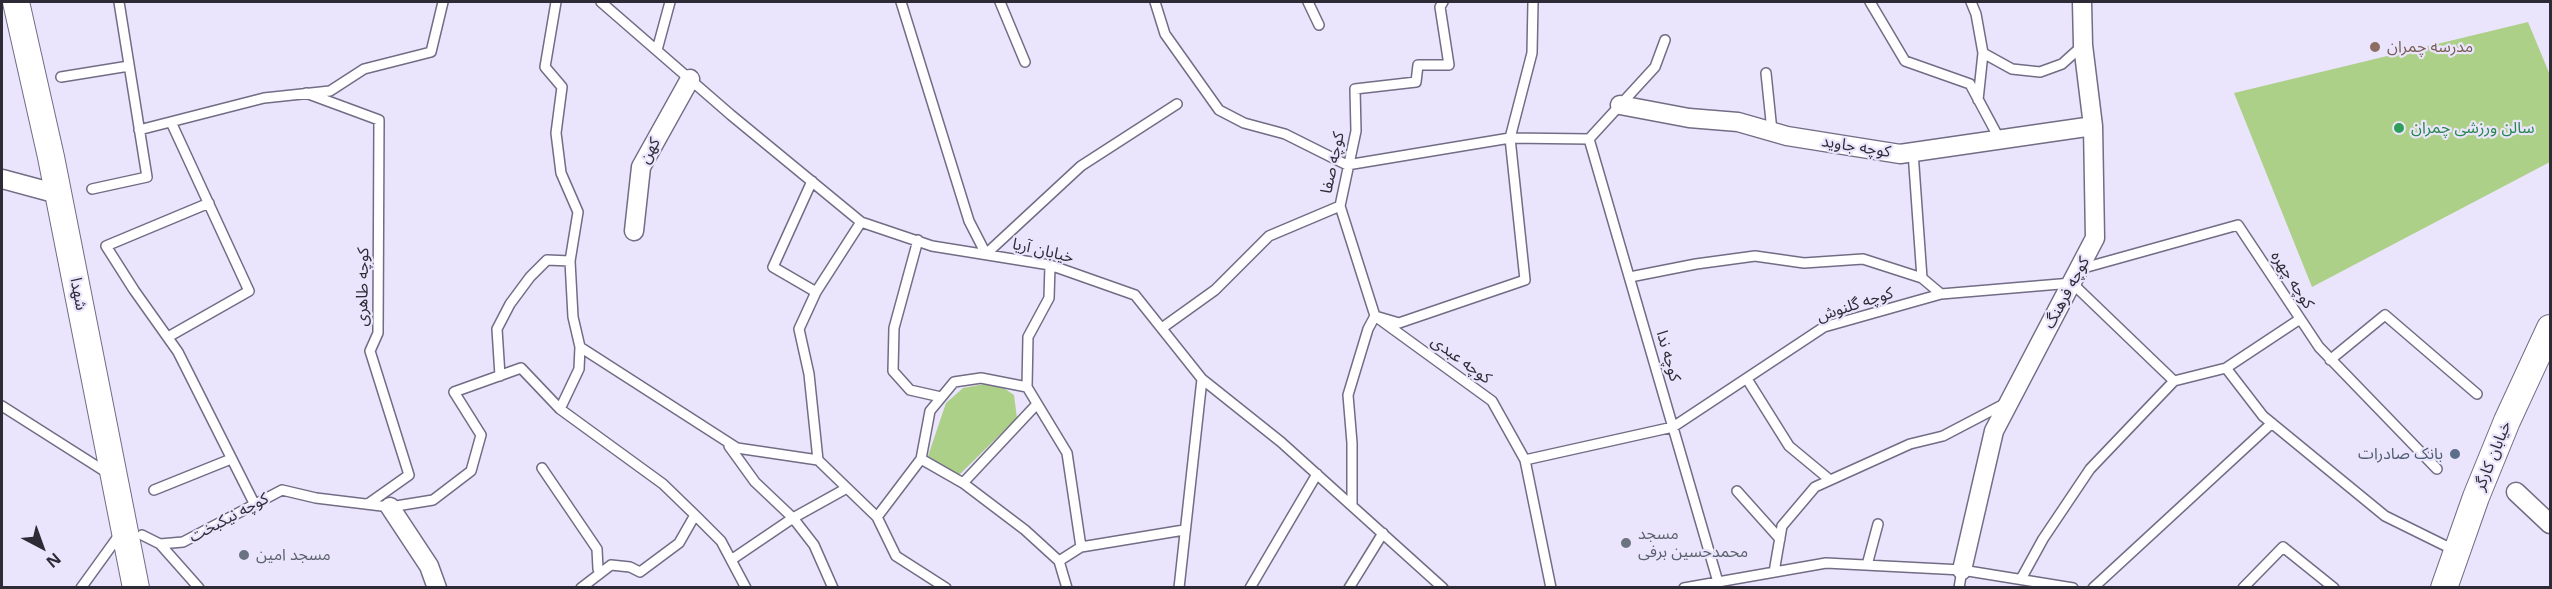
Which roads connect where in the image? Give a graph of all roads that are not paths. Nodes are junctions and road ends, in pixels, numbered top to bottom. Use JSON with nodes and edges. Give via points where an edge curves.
{"nodes":[{"id":1,"x":16,"y":2,"type":"edge"},
{"id":2,"x":119,"y":2,"type":"edge"},
{"id":3,"x":443,"y":2,"type":"edge"},
{"id":4,"x":556,"y":2,"type":"edge"},
{"id":5,"x":601,"y":2,"type":"edge"},
{"id":6,"x":670,"y":2,"type":"edge"},
{"id":7,"x":901,"y":2,"type":"edge"},
{"id":8,"x":1000,"y":2,"type":"edge"},
{"id":9,"x":1155,"y":2,"type":"edge"},
{"id":10,"x":1308,"y":2,"type":"edge"},
{"id":11,"x":1443,"y":2,"type":"edge"},
{"id":12,"x":1533,"y":2,"type":"edge"},
{"id":13,"x":1870,"y":2,"type":"edge"},
{"id":14,"x":1971,"y":2,"type":"edge"},
{"id":15,"x":2082,"y":2,"type":"edge"},
{"id":16,"x":1319,"y":25,"type":"dead end"},
{"id":17,"x":1665,"y":40,"type":"dead end"},
{"id":18,"x":2083,"y":45,"type":"junction"},
{"id":19,"x":657,"y":50,"type":"junction"},
{"id":20,"x":1983,"y":53,"type":"junction"},
{"id":21,"x":1025,"y":62,"type":"dead end"},
{"id":22,"x":129,"y":66,"type":"junction"},
{"id":23,"x":1766,"y":73,"type":"dead end"},
{"id":24,"x":61,"y":76,"type":"dead end"},
{"id":25,"x":690,"y":79,"type":"junction"},
{"id":26,"x":306,"y":93,"type":"junction"},
{"id":27,"x":1978,"y":100,"type":"junction"},
{"id":28,"x":1177,"y":104,"type":"dead end"},
{"id":29,"x":1620,"y":105,"type":"junction"},
{"id":30,"x":171,"y":122,"type":"junction"},
{"id":31,"x":2093,"y":126,"type":"junction"},
{"id":32,"x":139,"y":130,"type":"junction"},
{"id":33,"x":1772,"y":131,"type":"junction"},
{"id":34,"x":1510,"y":138,"type":"junction"},
{"id":35,"x":1589,"y":139,"type":"junction"},
{"id":36,"x":2000,"y":140,"type":"junction"},
{"id":37,"x":1912,"y":153,"type":"junction"},
{"id":38,"x":1347,"y":165,"type":"junction"},
{"id":39,"x":2,"y":179,"type":"edge"},
{"id":40,"x":812,"y":182,"type":"junction"},
{"id":41,"x":92,"y":189,"type":"dead end"},
{"id":42,"x":58,"y":194,"type":"junction"},
{"id":43,"x":209,"y":203,"type":"junction"},
{"id":44,"x":1340,"y":206,"type":"junction"},
{"id":45,"x":861,"y":222,"type":"junction"},
{"id":46,"x":634,"y":231,"type":"dead end"},
{"id":47,"x":918,"y":240,"type":"junction"},
{"id":48,"x":986,"y":254,"type":"junction"},
{"id":49,"x":570,"y":261,"type":"junction"},
{"id":50,"x":1050,"y":265,"type":"junction"},
{"id":51,"x":2076,"y":276,"type":"junction"},
{"id":52,"x":1630,"y":277,"type":"junction"},
{"id":53,"x":1922,"y":278,"type":"junction"},
{"id":54,"x":816,"y":292,"type":"junction"},
{"id":55,"x":1941,"y":294,"type":"junction"},
{"id":56,"x":1375,"y":316,"type":"junction"},
{"id":57,"x":2300,"y":319,"type":"junction"},
{"id":58,"x":1161,"y":328,"type":"junction"},
{"id":59,"x":2550,"y":328,"type":"edge"},
{"id":60,"x":168,"y":338,"type":"junction"},
{"id":61,"x":580,"y":347,"type":"junction"},
{"id":62,"x":2330,"y":360,"type":"junction"},
{"id":63,"x":2226,"y":368,"type":"junction"},
{"id":64,"x":500,"y":376,"type":"junction"},
{"id":65,"x":1202,"y":379,"type":"junction"},
{"id":66,"x":1747,"y":379,"type":"junction"},
{"id":67,"x":2174,"y":381,"type":"junction"},
{"id":68,"x":1027,"y":387,"type":"junction"},
{"id":69,"x":2477,"y":394,"type":"dead end"},
{"id":70,"x":941,"y":398,"type":"junction"},
{"id":71,"x":2009,"y":402,"type":"junction"},
{"id":72,"x":1037,"y":404,"type":"junction"},
{"id":73,"x":2,"y":406,"type":"edge"},
{"id":74,"x":560,"y":409,"type":"junction"},
{"id":75,"x":2272,"y":423,"type":"junction"},
{"id":76,"x":1672,"y":427,"type":"junction"},
{"id":77,"x":725,"y":440,"type":"junction"},
{"id":78,"x":231,"y":459,"type":"junction"},
{"id":79,"x":921,"y":459,"type":"junction"},
{"id":80,"x":818,"y":460,"type":"junction"},
{"id":81,"x":1525,"y":460,"type":"junction"},
{"id":82,"x":542,"y":468,"type":"dead end"},
{"id":83,"x":2437,"y":469,"type":"dead end"},
{"id":84,"x":1317,"y":474,"type":"junction"},
{"id":85,"x":114,"y":476,"type":"junction"},
{"id":86,"x":1830,"y":480,"type":"junction"},
{"id":87,"x":963,"y":483,"type":"junction"},
{"id":88,"x":847,"y":488,"type":"junction"},
{"id":89,"x":153,"y":490,"type":"dead end"},
{"id":90,"x":1737,"y":492,"type":"dead end"},
{"id":91,"x":2516,"y":492,"type":"dead end"},
{"id":92,"x":368,"y":504,"type":"junction"},
{"id":93,"x":255,"y":505,"type":"junction"},
{"id":94,"x":1352,"y":506,"type":"junction"},
{"id":95,"x":390,"y":507,"type":"junction"},
{"id":96,"x":695,"y":515,"type":"junction"},
{"id":97,"x":877,"y":517,"type":"junction"},
{"id":98,"x":793,"y":518,"type":"junction"},
{"id":99,"x":1878,"y":524,"type":"dead end"},
{"id":100,"x":2550,"y":524,"type":"edge"},
{"id":101,"x":1184,"y":530,"type":"junction"},
{"id":102,"x":133,"y":532,"type":"junction"},
{"id":103,"x":1383,"y":534,"type":"junction"},
{"id":104,"x":1780,"y":538,"type":"junction"},
{"id":105,"x":160,"y":544,"type":"junction"},
{"id":106,"x":1081,"y":547,"type":"junction"},
{"id":107,"x":2456,"y":550,"type":"junction"},
{"id":108,"x":731,"y":560,"type":"junction"},
{"id":109,"x":1059,"y":561,"type":"junction"},
{"id":110,"x":1867,"y":565,"type":"junction"},
{"id":111,"x":1774,"y":572,"type":"junction"},
{"id":112,"x":600,"y":573,"type":"junction"},
{"id":113,"x":1960,"y":579,"type":"edge"},
{"id":114,"x":2021,"y":579,"type":"junction"},
{"id":115,"x":1718,"y":582,"type":"junction"},
{"id":116,"x":2452,"y":585,"type":"edge"},
{"id":117,"x":581,"y":587,"type":"edge"},
{"id":118,"x":81,"y":588,"type":"edge"},
{"id":119,"x":136,"y":588,"type":"edge"},
{"id":120,"x":199,"y":588,"type":"edge"},
{"id":121,"x":437,"y":588,"type":"edge"},
{"id":122,"x":746,"y":588,"type":"edge"},
{"id":123,"x":833,"y":588,"type":"edge"},
{"id":124,"x":946,"y":588,"type":"edge"},
{"id":125,"x":1067,"y":588,"type":"edge"},
{"id":126,"x":1179,"y":588,"type":"edge"},
{"id":127,"x":1250,"y":588,"type":"edge"},
{"id":128,"x":1349,"y":588,"type":"edge"},
{"id":129,"x":1443,"y":588,"type":"edge"},
{"id":130,"x":1551,"y":588,"type":"edge"},
{"id":131,"x":1684,"y":588,"type":"edge"},
{"id":132,"x":2073,"y":588,"type":"edge"},
{"id":133,"x":2093,"y":588,"type":"edge"},
{"id":134,"x":2243,"y":588,"type":"edge"},
{"id":135,"x":2334,"y":588,"type":"edge"}],
"edges":[{"from":1,"to":42,"type":"main road","name":"شهدا"},
{"from":2,"to":22,"type":"lane"},
{"from":3,"to":26,"type":"lane","via":[[430,52],[364,69],[330,91]]},
{"from":4,"to":49,"type":"lane","via":[[545,67],[562,87],[556,133],[561,173],[578,212]]},
{"from":5,"to":19,"type":"lane","name":"خیابان آریا"},
{"from":6,"to":19,"type":"lane"},
{"from":7,"to":48,"type":"lane","via":[[969,221]]},
{"from":8,"to":21,"type":"lane"},
{"from":9,"to":38,"type":"lane","via":[[1165,34],[1219,110],[1244,123],[1285,134]]},
{"from":10,"to":16,"type":"lane"},
{"from":11,"to":38,"type":"lane","name":"کوچه صفا","via":[[1440,7],[1449,65],[1418,65],[1416,82],[1355,89],[1356,130]]},
{"from":12,"to":34,"type":"lane","via":[[1532,53]]},
{"from":13,"to":27,"type":"lane","via":[[1905,61],[1970,84]]},
{"from":14,"to":20,"type":"lane"},
{"from":15,"to":18,"type":"street","name":"کوچه فرهنگ"},
{"from":17,"to":29,"type":"lane","via":[[1655,67]]},
{"from":18,"to":20,"type":"lane","via":[[2062,64],[2040,72],[2012,69]]},
{"from":18,"to":31,"type":"street","name":"کوچه فرهنگ"},
{"from":19,"to":25,"type":"lane","name":"خیابان آریا"},
{"from":20,"to":27,"type":"lane"},
{"from":22,"to":24,"type":"lane"},
{"from":22,"to":32,"type":"lane"},
{"from":23,"to":33,"type":"lane"},
{"from":25,"to":40,"type":"lane","name":"خیابان آریا"},
{"from":25,"to":46,"type":"street","name":"کهن","via":[[641,167]]},
{"from":26,"to":30,"type":"lane","via":[[264,98]]},
{"from":26,"to":92,"type":"lane","name":"کوچه طاهری","via":[[379,120],[378,333],[370,351],[409,475]]},
{"from":27,"to":36,"type":"lane"},
{"from":28,"to":48,"type":"lane","via":[[1081,166]]},
{"from":29,"to":33,"type":"street","name":"کوچه جاوید","via":[[1738,122]]},
{"from":29,"to":35,"type":"lane"},
{"from":30,"to":32,"type":"lane"},
{"from":30,"to":43,"type":"lane"},
{"from":31,"to":36,"type":"street","name":"کوچه جاوید"},
{"from":31,"to":51,"type":"street","name":"کوچه فرهنگ","via":[[2095,238]]},
{"from":32,"to":41,"type":"lane","via":[[147,177]]},
{"from":33,"to":37,"type":"street","name":"کوچه جاوید"},
{"from":34,"to":35,"type":"lane"},
{"from":34,"to":38,"type":"lane"},
{"from":34,"to":56,"type":"lane","via":[[1525,280],[1399,323]]},
{"from":35,"to":52,"type":"lane","name":"کوچه ندا"},
{"from":36,"to":37,"type":"street","name":"کوچه جاوید"},
{"from":37,"to":53,"type":"lane"},
{"from":38,"to":44,"type":"lane","name":"کوچه صفا"},
{"from":39,"to":42,"type":"street"},
{"from":40,"to":45,"type":"lane","name":"خیابان آریا"},
{"from":40,"to":54,"type":"lane","via":[[772,267]]},
{"from":42,"to":85,"type":"main road","name":"شهدا"},
{"from":43,"to":60,"type":"lane","via":[[249,291]]},
{"from":43,"to":60,"type":"lane","via":[[106,246]]},
{"from":44,"to":56,"type":"lane"},
{"from":44,"to":58,"type":"lane","name":"کوچه صفا","via":[[1269,236],[1215,290]]},
{"from":45,"to":47,"type":"lane","name":"خیابان آریا"},
{"from":45,"to":54,"type":"lane"},
{"from":47,"to":48,"type":"lane","name":"خیابان آریا","via":[[932,246]]},
{"from":47,"to":70,"type":"lane","via":[[894,328],[893,371],[910,390]]},
{"from":48,"to":50,"type":"lane","name":"خیابان آریا"},
{"from":49,"to":61,"type":"lane","via":[[573,316]]},
{"from":49,"to":64,"type":"lane","via":[[547,260],[510,304],[497,329]]},
{"from":50,"to":58,"type":"lane","name":"خیابان آریا","via":[[1136,295]]},
{"from":50,"to":68,"type":"lane","via":[[1048,298],[1028,338]]},
{"from":51,"to":55,"type":"lane","name":"کوچه گلنوش"},
{"from":51,"to":57,"type":"lane","name":"کوچه چهره","via":[[2238,225]]},
{"from":51,"to":67,"type":"lane"},
{"from":51,"to":71,"type":"street","name":"کوچه فرهنگ"},
{"from":52,"to":53,"type":"lane","via":[[1755,256],[1804,263],[1863,259]]},
{"from":52,"to":76,"type":"lane","name":"کوچه ندا"},
{"from":53,"to":55,"type":"lane"},
{"from":54,"to":80,"type":"lane","via":[[799,329]]},
{"from":55,"to":66,"type":"lane","name":"کوچه گلنوش","via":[[1824,327]]},
{"from":56,"to":81,"type":"lane","name":"کوچه عبدی","via":[[1492,401]]},
{"from":56,"to":94,"type":"lane","via":[[1348,395]]},
{"from":57,"to":62,"type":"lane","name":"کوچه چهره"},
{"from":57,"to":63,"type":"lane"},
{"from":58,"to":65,"type":"lane","name":"خیابان آریا"},
{"from":59,"to":107,"type":"main road","name":"خیابان کارگر","via":[[2507,421]]},
{"from":60,"to":78,"type":"lane"},
{"from":61,"to":74,"type":"lane","via":[[579,369]]},
{"from":61,"to":77,"type":"lane"},
{"from":62,"to":69,"type":"lane","via":[[2385,315]]},
{"from":62,"to":83,"type":"lane","name":"کوچه چهره"},
{"from":63,"to":67,"type":"lane"},
{"from":63,"to":75,"type":"lane"},
{"from":64,"to":74,"type":"lane","via":[[521,368]]},
{"from":64,"to":95,"type":"lane","via":[[454,392],[481,435],[471,471],[433,500]]},
{"from":65,"to":84,"type":"lane","name":"خیابان آریا"},
{"from":65,"to":101,"type":"lane"},
{"from":66,"to":76,"type":"lane","name":"کوچه گلنوش"},
{"from":66,"to":86,"type":"lane","via":[[1789,446]]},
{"from":67,"to":114,"type":"lane","via":[[2090,469]]},
{"from":68,"to":70,"type":"lane","via":[[981,378],[954,382]]},
{"from":68,"to":72,"type":"lane"},
{"from":70,"to":79,"type":"lane","via":[[930,411]]},
{"from":71,"to":86,"type":"lane","via":[[1943,436],[1910,444]]},
{"from":71,"to":113,"type":"street","name":"کوچه فرهنگ","via":[[1994,431]]},
{"from":72,"to":87,"type":"lane"},
{"from":72,"to":106,"type":"lane","via":[[1067,453]]},
{"from":73,"to":85,"type":"lane"},
{"from":74,"to":96,"type":"lane","via":[[663,484]]},
{"from":75,"to":107,"type":"lane","via":[[2385,516]]},
{"from":75,"to":133,"type":"lane"},
{"from":76,"to":81,"type":"lane","name":"کوچه گلنوش"},
{"from":76,"to":115,"type":"lane","name":"کوچه ندا"},
{"from":77,"to":80,"type":"lane","via":[[737,448]]},
{"from":77,"to":98,"type":"lane","via":[[755,482]]},
{"from":78,"to":89,"type":"lane"},
{"from":78,"to":93,"type":"lane"},
{"from":79,"to":87,"type":"lane"},
{"from":79,"to":97,"type":"lane"},
{"from":80,"to":88,"type":"lane"},
{"from":81,"to":130,"type":"lane","name":"کوچه عبدی"},
{"from":82,"to":112,"type":"lane","via":[[597,549]]},
{"from":84,"to":94,"type":"lane","name":"خیابان آریا"},
{"from":84,"to":127,"type":"lane"},
{"from":85,"to":102,"type":"main road","name":"شهدا"},
{"from":86,"to":104,"type":"lane","via":[[1815,487],[1782,526]]},
{"from":87,"to":109,"type":"lane"},
{"from":88,"to":97,"type":"lane"},
{"from":88,"to":98,"type":"lane"},
{"from":90,"to":104,"type":"lane"},
{"from":91,"to":100,"type":"street"},
{"from":92,"to":93,"type":"lane","name":"کوچه نیکبخت","via":[[282,490]]},
{"from":92,"to":95,"type":"lane"},
{"from":93,"to":105,"type":"lane","name":"کوچه نیکبخت","via":[[183,542]]},
{"from":94,"to":103,"type":"lane","name":"خیابان آریا"},
{"from":95,"to":121,"type":"street","via":[[429,566]]},
{"from":96,"to":108,"type":"lane","via":[[721,541]]},
{"from":96,"to":112,"type":"lane","via":[[679,543],[640,572],[610,566]]},
{"from":97,"to":124,"type":"lane","via":[[896,556]]},
{"from":98,"to":108,"type":"lane"},
{"from":98,"to":123,"type":"lane","via":[[814,544]]},
{"from":99,"to":110,"type":"lane"},
{"from":101,"to":106,"type":"lane"},
{"from":101,"to":126,"type":"lane"},
{"from":102,"to":105,"type":"lane"},
{"from":102,"to":118,"type":"lane"},
{"from":102,"to":119,"type":"main road","name":"شهدا"},
{"from":103,"to":128,"type":"lane"},
{"from":103,"to":129,"type":"lane","name":"خیابان آریا"},
{"from":104,"to":111,"type":"lane"},
{"from":105,"to":120,"type":"lane"},
{"from":106,"to":109,"type":"lane"},
{"from":107,"to":116,"type":"main road","name":"خیابان کارگر"},
{"from":108,"to":122,"type":"lane"},
{"from":109,"to":125,"type":"lane"},
{"from":110,"to":111,"type":"lane","via":[[1826,563]]},
{"from":110,"to":113,"type":"lane"},
{"from":111,"to":115,"type":"lane"},
{"from":112,"to":117,"type":"lane"},
{"from":113,"to":114,"type":"lane"},
{"from":114,"to":132,"type":"lane"},
{"from":115,"to":131,"type":"lane"},
{"from":134,"to":135,"type":"lane","via":[[2283,546]]}]}
